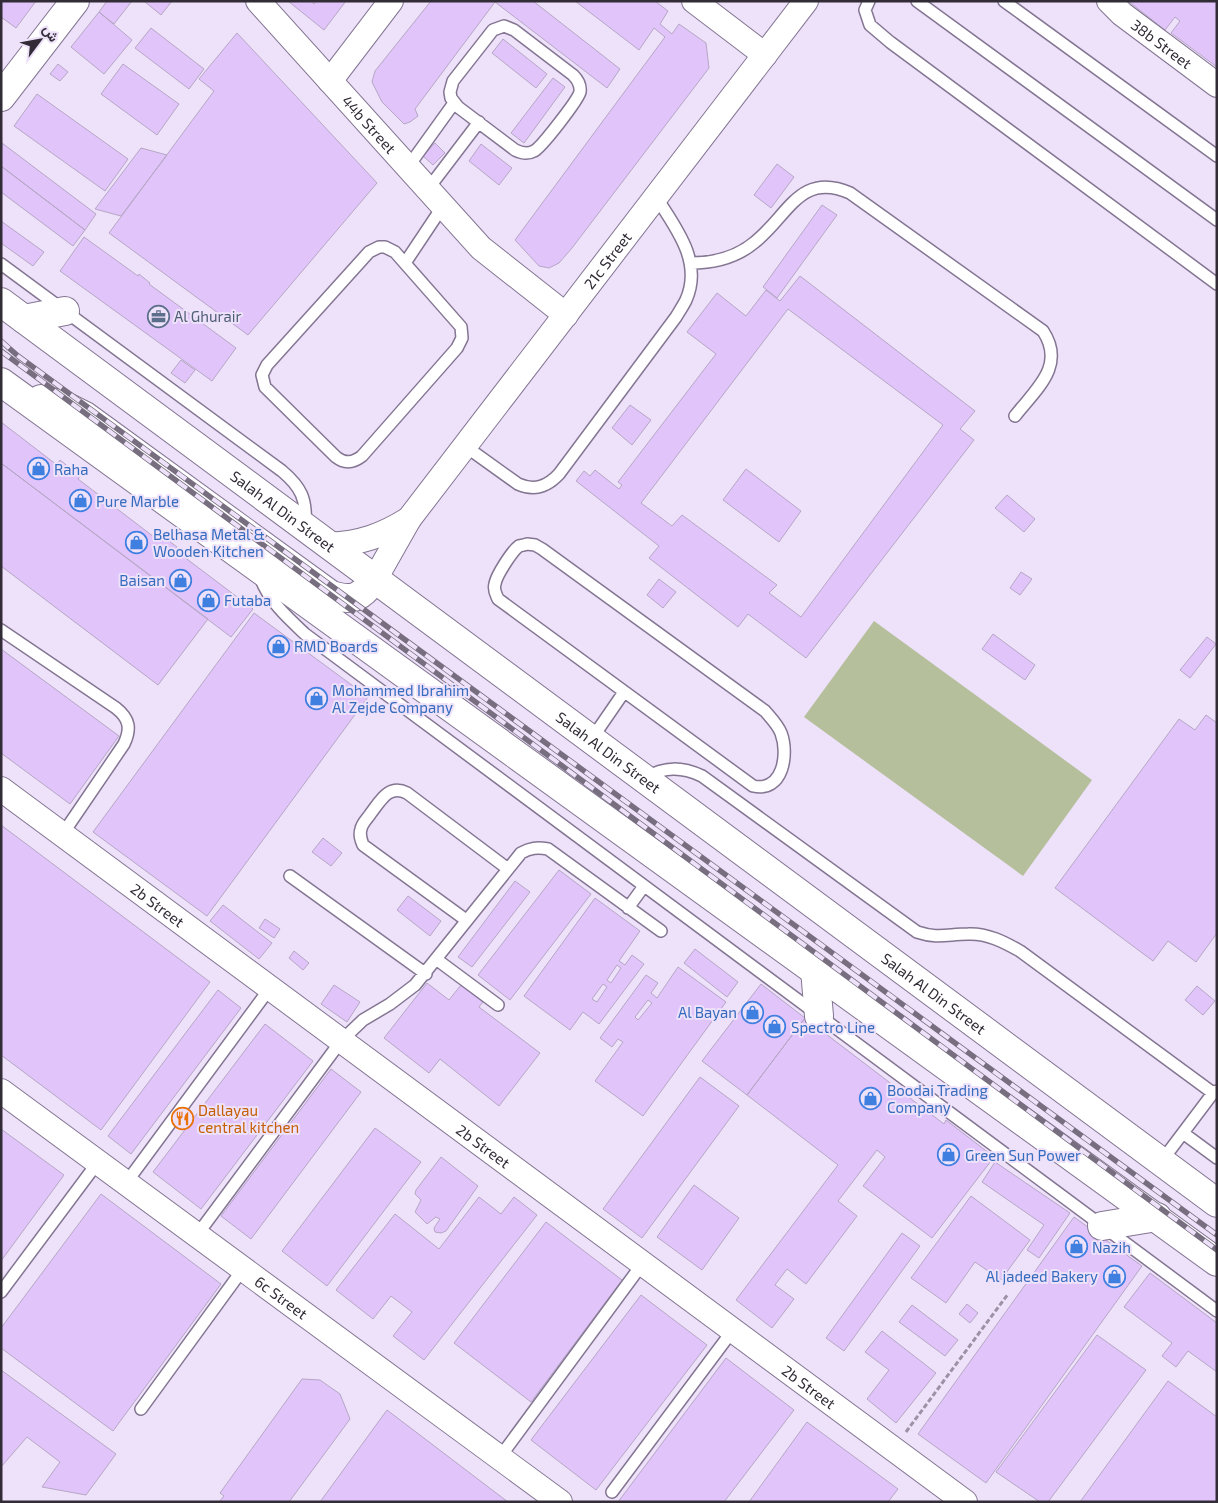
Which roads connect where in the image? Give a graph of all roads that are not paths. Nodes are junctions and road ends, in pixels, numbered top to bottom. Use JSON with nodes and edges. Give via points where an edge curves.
{"nodes":[{"id":1,"x":75,"y":1,"type":"edge"},
{"id":2,"x":258,"y":1,"type":"edge"},
{"id":3,"x":390,"y":1,"type":"edge"},
{"id":4,"x":694,"y":1,"type":"edge"},
{"id":5,"x":806,"y":1,"type":"edge"},
{"id":6,"x":869,"y":1,"type":"edge"},
{"id":7,"x":917,"y":1,"type":"edge"},
{"id":8,"x":1004,"y":1,"type":"edge"},
{"id":9,"x":1108,"y":1,"type":"edge"},
{"id":10,"x":765,"y":55,"type":"junction"},
{"id":11,"x":330,"y":81,"type":"junction"},
{"id":12,"x":1217,"y":84,"type":"edge"},
{"id":13,"x":1,"y":97,"type":"edge"},
{"id":14,"x":454,"y":103,"type":"junction"},
{"id":15,"x":479,"y":122,"type":"junction"},
{"id":16,"x":1217,"y":156,"type":"edge"},
{"id":17,"x":408,"y":166,"type":"junction"},
{"id":18,"x":656,"y":197,"type":"junction"},
{"id":19,"x":436,"y":198,"type":"junction"},
{"id":20,"x":1217,"y":220,"type":"edge"},
{"id":21,"x":405,"y":263,"type":"junction"},
{"id":22,"x":691,"y":263,"type":"junction"},
{"id":23,"x":1,"y":264,"type":"edge"},
{"id":24,"x":1217,"y":284,"type":"edge"},
{"id":25,"x":1,"y":302,"type":"edge"},
{"id":26,"x":65,"y":311,"type":"junction"},
{"id":27,"x":24,"y":319,"type":"junction"},
{"id":28,"x":560,"y":322,"type":"junction"},
{"id":29,"x":12,"y":389,"type":"edge"},
{"id":30,"x":1014,"y":416,"type":"dead end"},
{"id":31,"x":465,"y":446,"type":"junction"},
{"id":32,"x":410,"y":519,"type":"junction"},
{"id":33,"x":305,"y":527,"type":"junction"},
{"id":34,"x":329,"y":545,"type":"junction"},
{"id":35,"x":256,"y":565,"type":"junction"},
{"id":36,"x":375,"y":579,"type":"junction"},
{"id":37,"x":1,"y":630,"type":"edge"},
{"id":38,"x":624,"y":692,"type":"junction"},
{"id":39,"x":591,"y":740,"type":"junction"},
{"id":40,"x":644,"y":778,"type":"junction"},
{"id":41,"x":1,"y":790,"type":"edge"},
{"id":42,"x":62,"y":834,"type":"junction"},
{"id":43,"x":508,"y":869,"type":"junction"},
{"id":44,"x":290,"y":876,"type":"dead end"},
{"id":45,"x":644,"y":886,"type":"junction"},
{"id":46,"x":628,"y":908,"type":"junction"},
{"id":47,"x":466,"y":920,"type":"junction"},
{"id":48,"x":661,"y":932,"type":"dead end"},
{"id":49,"x":436,"y":959,"type":"junction"},
{"id":50,"x":815,"y":970,"type":"junction"},
{"id":51,"x":426,"y":974,"type":"junction"},
{"id":52,"x":270,"y":988,"type":"junction"},
{"id":53,"x":498,"y":1005,"type":"dead end"},
{"id":54,"x":819,"y":1016,"type":"junction"},
{"id":55,"x":341,"y":1041,"type":"junction"},
{"id":56,"x":1,"y":1091,"type":"edge"},
{"id":57,"x":1215,"y":1092,"type":"edge"},
{"id":58,"x":1183,"y":1133,"type":"junction"},
{"id":59,"x":1217,"y":1158,"type":"edge"},
{"id":60,"x":98,"y":1162,"type":"junction"},
{"id":61,"x":1161,"y":1162,"type":"junction"},
{"id":62,"x":126,"y":1183,"type":"junction"},
{"id":63,"x":1217,"y":1203,"type":"edge"},
{"id":64,"x":1157,"y":1217,"type":"junction"},
{"id":65,"x":1102,"y":1226,"type":"junction"},
{"id":66,"x":196,"y":1235,"type":"junction"},
{"id":67,"x":1217,"y":1262,"type":"edge"},
{"id":68,"x":643,"y":1263,"type":"junction"},
{"id":69,"x":243,"y":1269,"type":"junction"},
{"id":70,"x":1,"y":1292,"type":"edge"},
{"id":71,"x":1217,"y":1311,"type":"edge"},
{"id":72,"x":733,"y":1330,"type":"junction"},
{"id":73,"x":141,"y":1409,"type":"dead end"},
{"id":74,"x":500,"y":1457,"type":"junction"},
{"id":75,"x":612,"y":1492,"type":"dead end"},
{"id":76,"x":560,"y":1502,"type":"edge"},
{"id":77,"x":965,"y":1502,"type":"edge"}],
"edges":[{"from":1,"to":13,"type":"main road"},
{"from":2,"to":11,"type":"street","name":"44b Street"},
{"from":3,"to":11,"type":"street"},
{"from":4,"to":10,"type":"street"},
{"from":5,"to":10,"type":"street","name":"21c Street"},
{"from":6,"to":24,"type":"lane","via":[[865,10],[870,25],[890,42]]},
{"from":7,"to":20,"type":"lane"},
{"from":8,"to":16,"type":"lane"},
{"from":9,"to":12,"type":"street","name":"38b Street"},
{"from":10,"to":18,"type":"street","name":"21c Street"},
{"from":11,"to":17,"type":"street","name":"44b Street"},
{"from":14,"to":15,"type":"lane"},
{"from":14,"to":15,"type":"lane","via":[[450,92],[453,81],[493,30],[504,26],[514,30],[573,75],[579,84],[576,101],[532,153],[520,153]]},
{"from":14,"to":17,"type":"lane"},
{"from":15,"to":19,"type":"lane"},
{"from":17,"to":19,"type":"street","name":"44b Street"},
{"from":18,"to":22,"type":"lane","via":[[684,240]]},
{"from":18,"to":28,"type":"street","name":"21c Street"},
{"from":19,"to":21,"type":"lane"},
{"from":19,"to":28,"type":"street","name":"44b Street","via":[[482,248]]},
{"from":21,"to":21,"type":"lane","via":[[385,247],[369,252],[264,370],[265,387],[341,461],[352,462],[362,456],[457,348],[462,338],[461,327]]},
{"from":22,"to":30,"type":"lane","via":[[724,260],[740,253],[809,190],[837,187],[850,193],[1043,331],[1052,352],[1051,364]]},
{"from":22,"to":31,"type":"lane","via":[[686,300],[676,317],[552,481],[536,488],[518,484]]},
{"from":23,"to":26,"type":"lane"},
{"from":25,"to":27,"type":"main road","name":"Salah Al Din Street"},
{"from":26,"to":27,"type":"main road"},
{"from":26,"to":33,"type":"lane","via":[[282,471],[303,495]]},
{"from":27,"to":33,"type":"main road","name":"Salah Al Din Street"},
{"from":28,"to":31,"type":"street","name":"21c Street"},
{"from":29,"to":35,"type":"main road"},
{"from":29,"to":36,"type":"main road","via":[[85,416],[332,596],[344,599],[357,597]]},
{"from":31,"to":32,"type":"street","name":"21c Street"},
{"from":32,"to":34,"type":"street","name":"21c Street","via":[[371,538]]},
{"from":32,"to":36,"type":"street","name":"21c Street"},
{"from":33,"to":34,"type":"main road","name":"Salah Al Din Street"},
{"from":34,"to":36,"type":"main road","name":"Salah Al Din Street"},
{"from":35,"to":45,"type":"lane","via":[[275,604],[305,634]]},
{"from":35,"to":50,"type":"main road"},
{"from":36,"to":39,"type":"main road","name":"Salah Al Din Street"},
{"from":37,"to":42,"type":"lane","via":[[116,708],[129,724],[129,735],[124,744]]},
{"from":38,"to":38,"type":"lane","via":[[753,786],[766,787],[776,779],[784,758],[784,745],[781,732],[765,711],[542,549],[535,545],[519,546],[494,584],[498,600]]},
{"from":38,"to":39,"type":"lane"},
{"from":39,"to":40,"type":"main road","name":"Salah Al Din Street"},
{"from":40,"to":57,"type":"lane","via":[[673,768],[702,776],[917,932],[939,937],[987,936],[1004,942]]},
{"from":40,"to":61,"type":"main road","name":"Salah Al Din Street"},
{"from":41,"to":42,"type":"street","name":"2b Street"},
{"from":42,"to":52,"type":"street","name":"2b Street"},
{"from":43,"to":46,"type":"lane","via":[[529,848],[548,849]]},
{"from":43,"to":47,"type":"lane"},
{"from":43,"to":47,"type":"lane","via":[[408,793],[391,791],[382,798],[361,828],[363,845]]},
{"from":44,"to":51,"type":"lane"},
{"from":45,"to":46,"type":"lane"},
{"from":45,"to":54,"type":"lane"},
{"from":46,"to":48,"type":"lane"},
{"from":47,"to":49,"type":"lane"},
{"from":49,"to":51,"type":"lane"},
{"from":49,"to":53,"type":"lane"},
{"from":50,"to":54,"type":"main road"},
{"from":50,"to":64,"type":"main road"},
{"from":51,"to":55,"type":"lane","via":[[403,995],[363,1020]]},
{"from":52,"to":55,"type":"street","name":"2b Street"},
{"from":52,"to":62,"type":"lane"},
{"from":54,"to":65,"type":"lane"},
{"from":55,"to":66,"type":"lane"},
{"from":55,"to":68,"type":"street","name":"2b Street"},
{"from":56,"to":60,"type":"street","name":"6c Street"},
{"from":57,"to":58,"type":"lane"},
{"from":58,"to":59,"type":"lane"},
{"from":58,"to":61,"type":"lane"},
{"from":60,"to":62,"type":"street","name":"6c Street"},
{"from":60,"to":70,"type":"lane"},
{"from":61,"to":63,"type":"main road","name":"Salah Al Din Street"},
{"from":62,"to":66,"type":"street","name":"6c Street"},
{"from":64,"to":65,"type":"main road"},
{"from":64,"to":67,"type":"main road"},
{"from":65,"to":71,"type":"lane"},
{"from":66,"to":69,"type":"street","name":"6c Street"},
{"from":68,"to":72,"type":"street","name":"2b Street"},
{"from":68,"to":74,"type":"lane"},
{"from":69,"to":73,"type":"lane"},
{"from":69,"to":74,"type":"street","name":"6c Street"},
{"from":72,"to":75,"type":"lane"},
{"from":72,"to":77,"type":"street","name":"2b Street"},
{"from":74,"to":76,"type":"street","name":"6c Street"}]}
